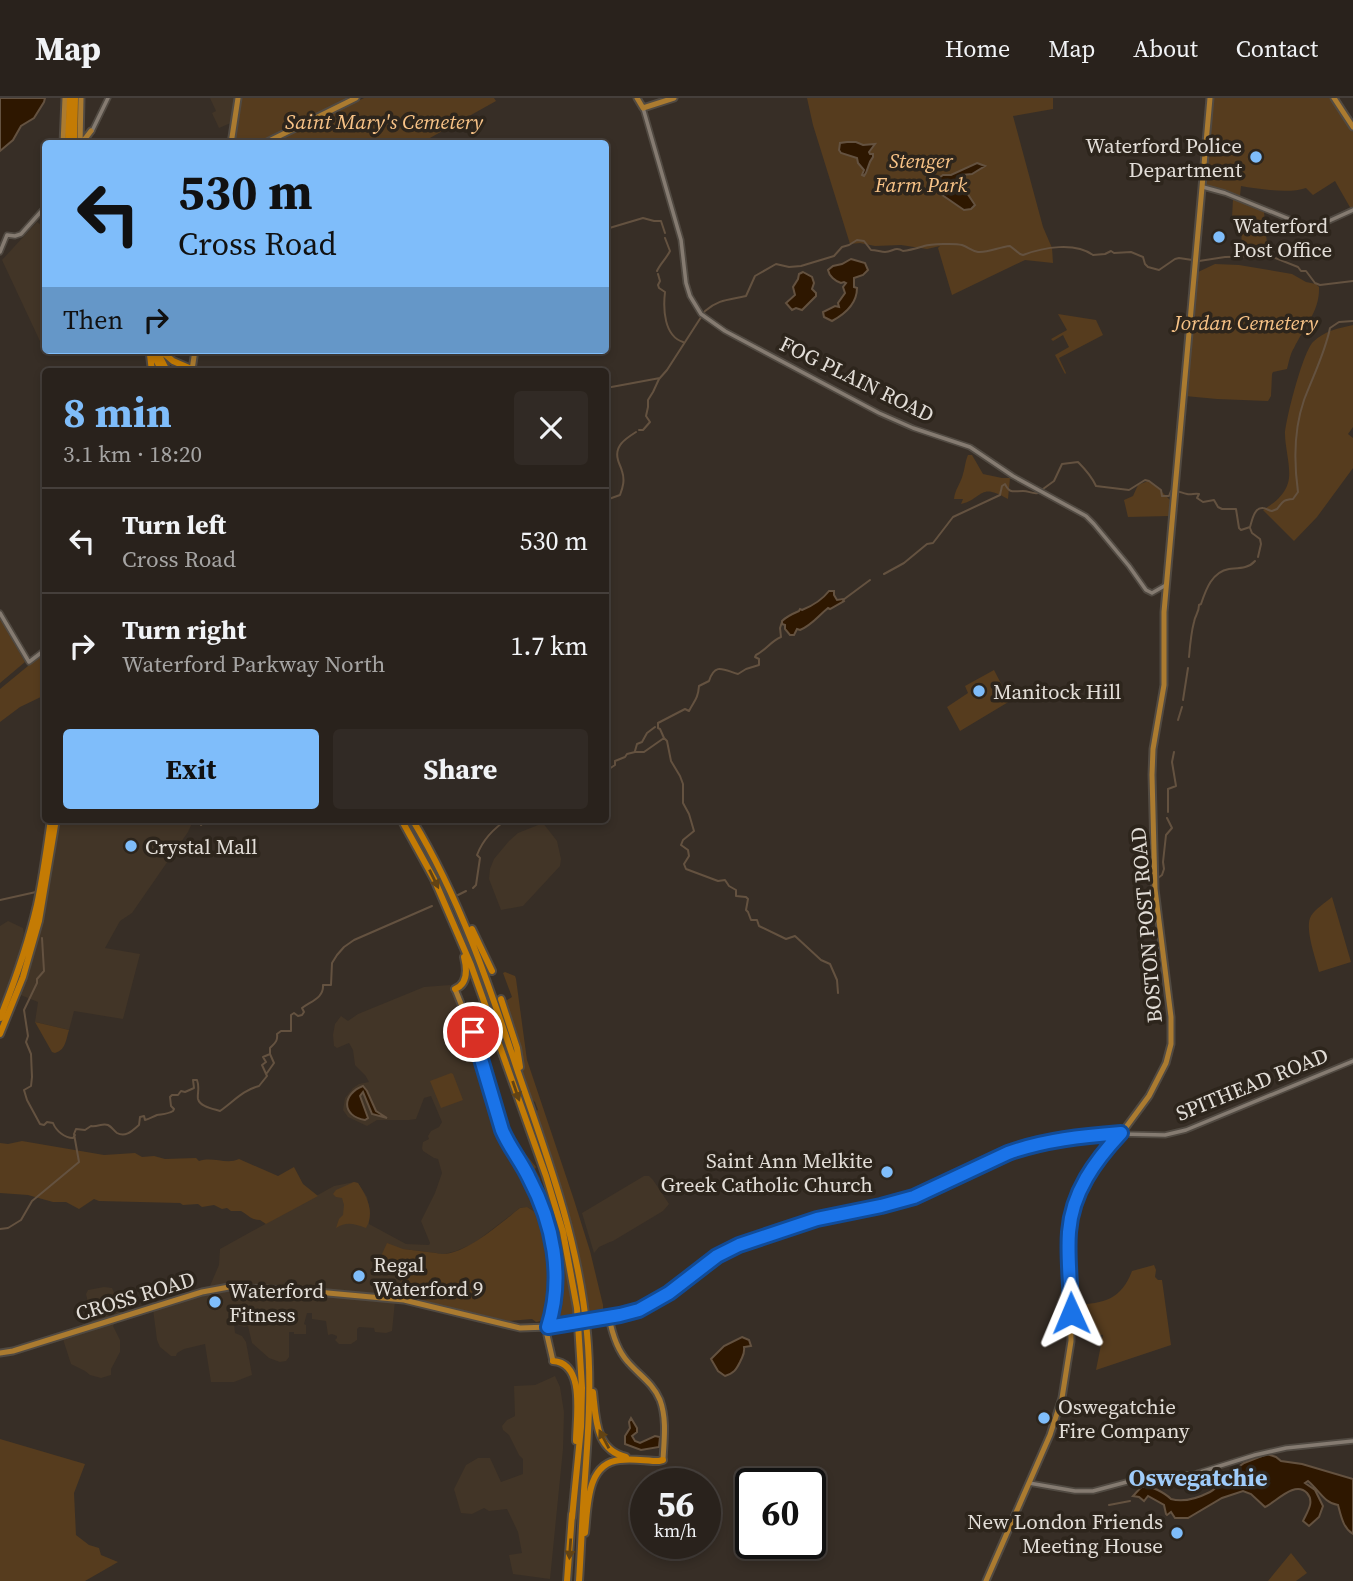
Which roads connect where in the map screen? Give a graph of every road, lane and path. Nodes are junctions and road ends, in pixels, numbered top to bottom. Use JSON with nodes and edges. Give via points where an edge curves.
{"nodes":[{"id":1,"x":65,"y":98,"type":"edge"},
{"id":2,"x":73,"y":98,"type":"edge"},
{"id":3,"x":81,"y":98,"type":"edge"},
{"id":4,"x":108,"y":98,"type":"edge"},
{"id":5,"x":239,"y":98,"type":"edge"},
{"id":6,"x":356,"y":98,"type":"edge"},
{"id":7,"x":637,"y":98,"type":"edge"},
{"id":8,"x":674,"y":98,"type":"edge"},
{"id":9,"x":1210,"y":98,"type":"edge"},
{"id":10,"x":1334,"y":98,"type":"edge"},
{"id":11,"x":643,"y":107,"type":"junction"},
{"id":12,"x":1353,"y":127,"type":"edge"},
{"id":13,"x":79,"y":129,"type":"junction"},
{"id":14,"x":91,"y":131,"type":"junction"},
{"id":15,"x":66,"y":140,"type":"edge"},
{"id":16,"x":67,"y":140,"type":"edge"},
{"id":17,"x":74,"y":140,"type":"edge"},
{"id":18,"x":80,"y":140,"type":"edge"},
{"id":19,"x":83,"y":140,"type":"edge"},
{"id":20,"x":232,"y":140,"type":"edge"},
{"id":21,"x":271,"y":140,"type":"edge"},
{"id":22,"x":1203,"y":187,"type":"junction"},
{"id":23,"x":42,"y":210,"type":"edge"},
{"id":24,"x":1353,"y":210,"type":"edge"},
{"id":25,"x":0,"y":252,"type":"edge"},
{"id":26,"x":163,"y":354,"type":"edge"},
{"id":27,"x":187,"y":368,"type":"edge"},
{"id":28,"x":1166,"y":585,"type":"junction"},
{"id":29,"x":0,"y":613,"type":"edge"},
{"id":30,"x":42,"y":652,"type":"edge"},
{"id":31,"x":52,"y":823,"type":"edge"},
{"id":32,"x":403,"y":823,"type":"edge"},
{"id":33,"x":414,"y":823,"type":"edge"},
{"id":34,"x":445,"y":879,"type":"junction"},
{"id":35,"x":452,"y":919,"type":"junction"},
{"id":36,"x":492,"y":971,"type":"dead end"},
{"id":37,"x":16,"y":986,"type":"junction"},
{"id":38,"x":455,"y":989,"type":"joint"},
{"id":39,"x":501,"y":999,"type":"dead end"},
{"id":40,"x":0,"y":1018,"type":"edge"},
{"id":41,"x":0,"y":1034,"type":"edge"},
{"id":42,"x":1353,"y":1061,"type":"edge"},
{"id":43,"x":529,"y":1103,"type":"junction"},
{"id":44,"x":1121,"y":1133,"type":"junction"},
{"id":45,"x":609,"y":1317,"type":"junction"},
{"id":46,"x":548,"y":1327,"type":"junction"},
{"id":47,"x":588,"y":1350,"type":"junction"},
{"id":48,"x":0,"y":1353,"type":"edge"},
{"id":49,"x":553,"y":1361,"type":"joint"},
{"id":50,"x":1353,"y":1441,"type":"edge"},
{"id":51,"x":663,"y":1460,"type":"junction"},
{"id":52,"x":1030,"y":1483,"type":"junction"},
{"id":53,"x":572,"y":1518,"type":"junction"},
{"id":54,"x":579,"y":1579,"type":"edge"},
{"id":55,"x":567,"y":1581,"type":"edge"},
{"id":56,"x":986,"y":1581,"type":"edge"}],
"edges":[{"from":1,"to":15,"type":"main road"},
{"from":2,"to":16,"type":"highway"},
{"from":2,"to":17,"type":"highway"},
{"from":3,"to":13,"type":"main road"},
{"from":4,"to":14,"type":"street"},
{"from":5,"to":20,"type":"main road"},
{"from":6,"to":21,"type":"main road"},
{"from":7,"to":11,"type":"main road"},
{"from":8,"to":11,"type":"main road"},
{"from":9,"to":22,"type":"main road","name":"BOSTON POST ROAD"},
{"from":10,"to":12,"type":"main road"},
{"from":11,"to":28,"type":"street","name":"FOG PLAIN ROAD","via":[[681,240],[688,290],[701,314],[879,413],[970,447],[1086,516],[1146,590],[1153,593]]},
{"from":13,"to":14,"type":"main road"},
{"from":13,"to":18,"type":"main road"},
{"from":14,"to":19,"type":"main road"},
{"from":22,"to":24,"type":"street","via":[[1304,225],[1320,225]]},
{"from":22,"to":28,"type":"main road","name":"BOSTON POST ROAD"},
{"from":23,"to":25,"type":"street","via":[[21,234],[7,235]]},
{"from":26,"to":27,"type":"highway"},
{"from":28,"to":44,"type":"main road","name":"BOSTON POST ROAD","via":[[1164,685],[1152,775],[1155,891],[1172,1035],[1157,1083]]},
{"from":29,"to":30,"type":"street","via":[[29,662]]},
{"from":31,"to":37,"type":"highway","via":[[33,931]]},
{"from":32,"to":35,"type":"highway","one_way":true},
{"from":33,"to":34,"type":"highway"},
{"from":34,"to":36,"type":"highway"},
{"from":34,"to":43,"type":"highway","via":[[480,960]]},
{"from":35,"to":38,"type":"highway","via":[[466,967],[463,984]]},
{"from":35,"to":53,"type":"highway","one_way":true,"via":[[546,1176],[569,1261],[582,1388]]},
{"from":37,"to":40,"type":"highway"},
{"from":37,"to":41,"type":"highway"},
{"from":38,"to":46,"type":"main road","via":[[478,1046],[505,1138],[545,1215],[556,1275]]},
{"from":39,"to":43,"type":"highway"},
{"from":42,"to":44,"type":"street","name":"SPITHEAD ROAD","via":[[1186,1130],[1159,1135]]},
{"from":43,"to":47,"type":"highway","via":[[571,1234]]},
{"from":44,"to":45,"type":"main road","name":"CROSS ROAD","via":[[1021,1148],[914,1197],[784,1228],[717,1256],[647,1306]]},
{"from":44,"to":52,"type":"main road","name":"BOSTON POST ROAD","via":[[1095,1164],[1073,1212],[1068,1370],[1056,1419]]},
{"from":45,"to":46,"type":"main road","name":"CROSS ROAD","bridge":true},
{"from":45,"to":51,"type":"main road","via":[[622,1354],[661,1402]]},
{"from":46,"to":48,"type":"main road","name":"CROSS ROAD","via":[[520,1328],[404,1300],[229,1287]]},
{"from":46,"to":49,"type":"main road"},
{"from":51,"to":47,"type":"highway","one_way":true,"via":[[622,1456],[603,1443]]},
{"from":47,"to":54,"type":"highway","via":[[589,1418]]},
{"from":49,"to":53,"type":"highway","via":[[566,1364],[576,1390]]},
{"from":50,"to":52,"type":"street","via":[[1286,1448],[1194,1474],[1138,1479],[1093,1491]]},
{"from":51,"to":54,"type":"highway","via":[[616,1460],[596,1474]]},
{"from":52,"to":56,"type":"main road","name":"BOSTON POST ROAD"},
{"from":53,"to":55,"type":"highway","one_way":true}]}
